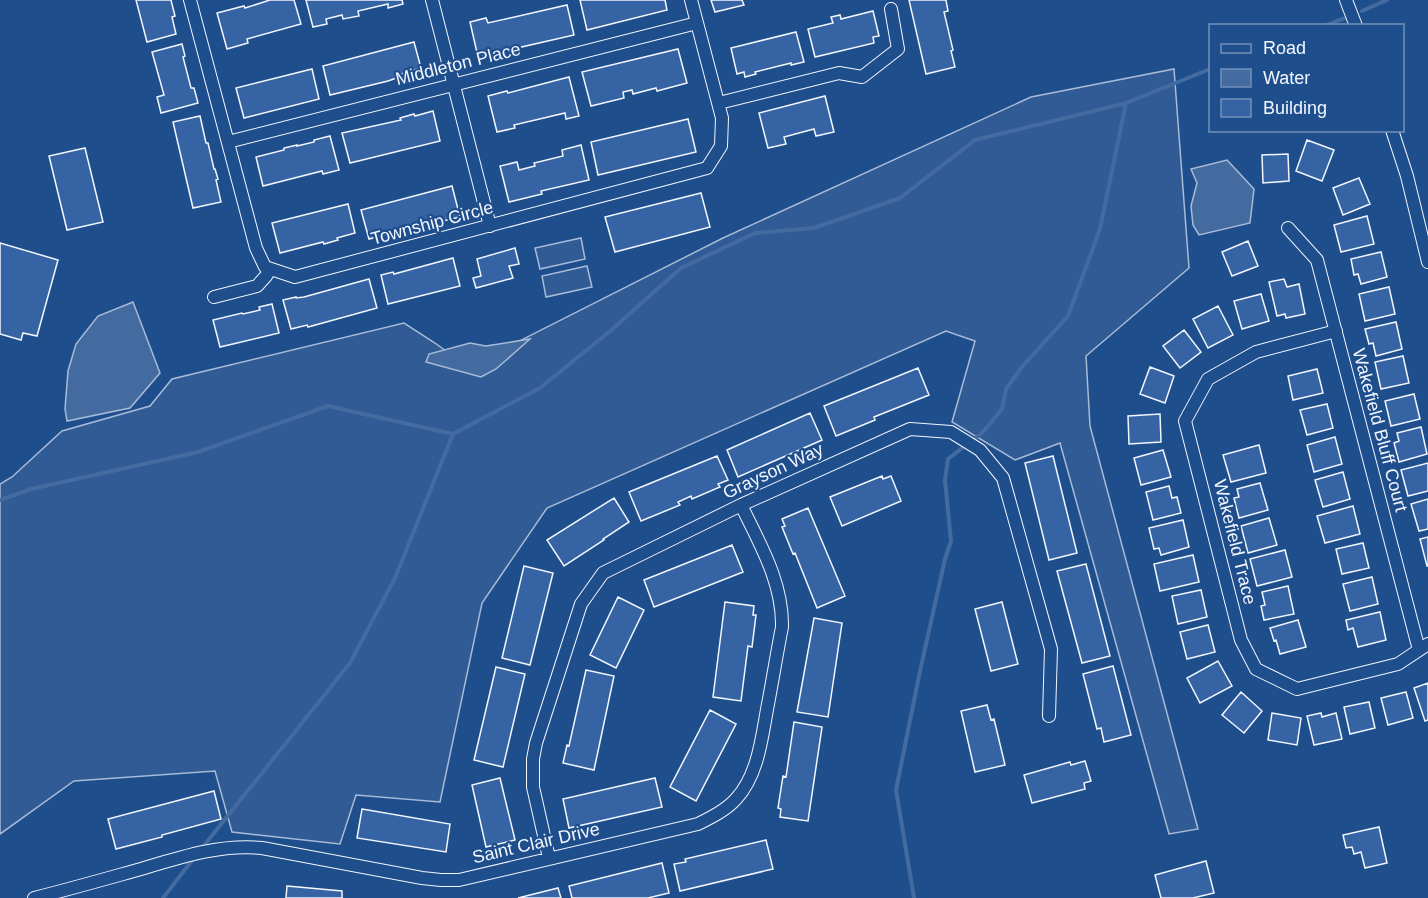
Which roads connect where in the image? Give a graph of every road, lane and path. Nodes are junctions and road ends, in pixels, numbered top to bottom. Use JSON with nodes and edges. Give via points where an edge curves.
{"nodes":[{"id":1,"x":190,"y":0,"type":"edge"},
{"id":2,"x":432,"y":0,"type":"edge"},
{"id":3,"x":691,"y":0,"type":"edge"},
{"id":4,"x":1346,"y":0,"type":"edge"},
{"id":5,"x":891,"y":9,"type":"dead end"},
{"id":6,"x":697,"y":23,"type":"junction"},
{"id":7,"x":1355,"y":24,"type":"edge"},
{"id":8,"x":453,"y":84,"type":"junction"},
{"id":9,"x":719,"y":103,"type":"junction"},
{"id":10,"x":1393,"y":132,"type":"edge"},
{"id":11,"x":228,"y":142,"type":"junction"},
{"id":12,"x":490,"y":226,"type":"junction"},
{"id":13,"x":1288,"y":228,"type":"dead end"},
{"id":14,"x":1428,"y":262,"type":"edge"},
{"id":15,"x":270,"y":269,"type":"junction"},
{"id":16,"x":214,"y":297,"type":"dead end"},
{"id":17,"x":1335,"y":331,"type":"junction"},
{"id":18,"x":741,"y":505,"type":"junction"},
{"id":19,"x":1423,"y":647,"type":"edge"},
{"id":20,"x":1049,"y":716,"type":"dead end"},
{"id":21,"x":549,"y":858,"type":"junction"},
{"id":22,"x":34,"y":898,"type":"edge"}],
"edges":[{"from":1,"to":11,"type":"street"},
{"from":2,"to":8,"type":"street"},
{"from":3,"to":6,"type":"street","name":"Township Circle"},
{"from":4,"to":7,"type":"street"},
{"from":5,"to":9,"type":"street","via":[[898,50],[862,77],[839,73]]},
{"from":6,"to":8,"type":"street","name":"Middleton Place"},
{"from":6,"to":9,"type":"street","name":"Township Circle"},
{"from":8,"to":11,"type":"street","name":"Middleton Place"},
{"from":8,"to":12,"type":"street"},
{"from":9,"to":12,"type":"street","name":"Township Circle","via":[[721,146],[707,168]]},
{"from":10,"to":14,"type":"street"},
{"from":11,"to":15,"type":"street","via":[[256,248],[265,267]]},
{"from":12,"to":15,"type":"street","name":"Township Circle","via":[[295,278]]},
{"from":13,"to":17,"type":"street","name":"Wakefield Bluff Court","via":[[1317,260]]},
{"from":15,"to":16,"type":"street","via":[[257,286]]},
{"from":17,"to":19,"type":"street","name":"Wakefield Bluff Court"},
{"from":17,"to":19,"type":"street","name":"Wakefield Trace","via":[[1256,352],[1208,379],[1185,421],[1241,640],[1256,669],[1297,689],[1398,664]]},
{"from":18,"to":20,"type":"street","name":"Grayson Way","via":[[910,429],[951,432],[980,450],[1003,478],[1051,649]]},
{"from":18,"to":21,"type":"street","name":"Grayson Way","via":[[603,573],[581,604],[533,759],[533,787]]},
{"from":18,"to":21,"type":"street","name":"Saint Clair Drive","via":[[776,581],[783,612],[761,741],[746,786],[725,809],[698,824]]},
{"from":21,"to":22,"type":"street","name":"Saint Clair Drive","via":[[459,880],[441,880],[262,848],[225,847]]}]}
